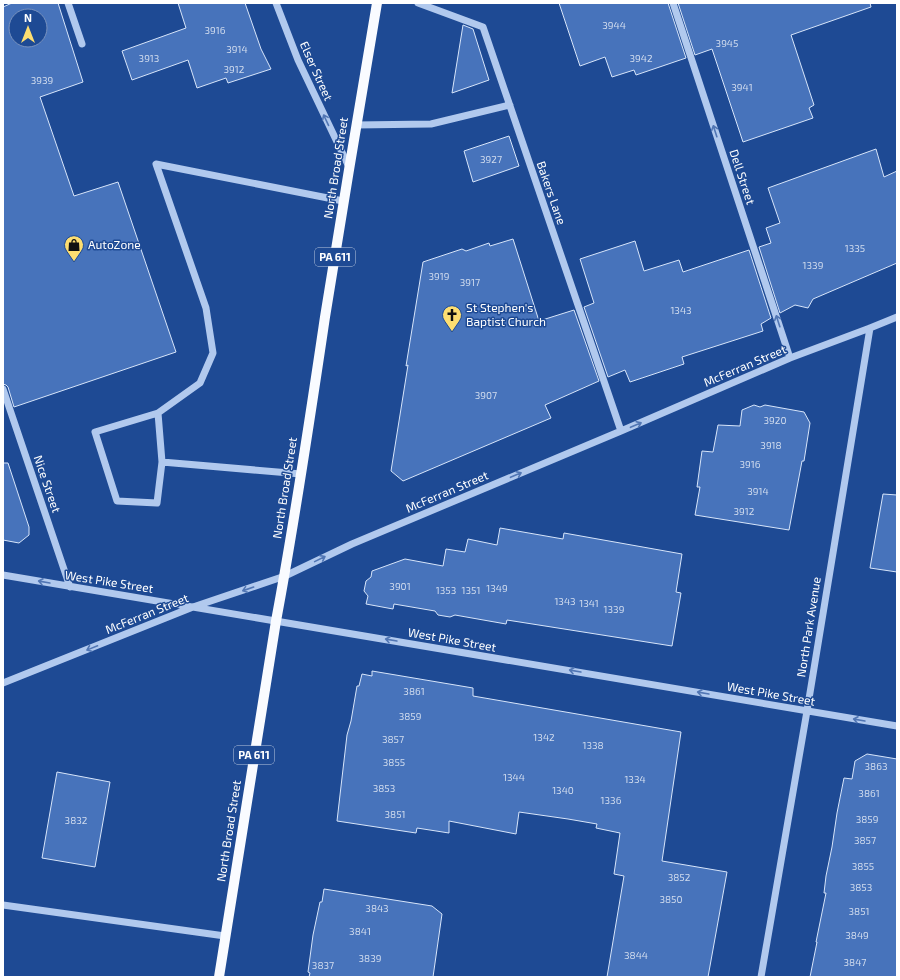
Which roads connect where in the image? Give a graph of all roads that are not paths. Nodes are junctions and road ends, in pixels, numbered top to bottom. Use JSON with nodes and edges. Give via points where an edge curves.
{"nodes":[{"id":1,"x":68,"y":3,"type":"edge"},
{"id":2,"x":276,"y":3,"type":"edge"},
{"id":3,"x":377,"y":3,"type":"edge"},
{"id":4,"x":418,"y":3,"type":"edge"},
{"id":5,"x":673,"y":3,"type":"edge"},
{"id":6,"x":82,"y":44,"type":"dead end"},
{"id":7,"x":510,"y":105,"type":"junction"},
{"id":8,"x":356,"y":125,"type":"junction"},
{"id":9,"x":349,"y":167,"type":"junction"},
{"id":10,"x":343,"y":201,"type":"junction"},
{"id":11,"x":897,"y":317,"type":"edge"},
{"id":12,"x":870,"y":328,"type":"junction"},
{"id":13,"x":790,"y":358,"type":"junction"},
{"id":14,"x":3,"y":389,"type":"edge"},
{"id":15,"x":158,"y":413,"type":"junction"},
{"id":16,"x":621,"y":431,"type":"junction"},
{"id":17,"x":162,"y":462,"type":"junction"},
{"id":18,"x":301,"y":474,"type":"junction"},
{"id":19,"x":3,"y":576,"type":"edge"},
{"id":20,"x":285,"y":576,"type":"junction"},
{"id":21,"x":70,"y":587,"type":"junction"},
{"id":22,"x":193,"y":607,"type":"junction"},
{"id":23,"x":276,"y":621,"type":"junction"},
{"id":24,"x":3,"y":683,"type":"edge"},
{"id":25,"x":807,"y":711,"type":"junction"},
{"id":26,"x":897,"y":726,"type":"edge"},
{"id":27,"x":3,"y":905,"type":"edge"},
{"id":28,"x":225,"y":936,"type":"junction"},
{"id":29,"x":219,"y":977,"type":"edge"},
{"id":30,"x":761,"y":977,"type":"edge"}],
"edges":[{"from":1,"to":6,"type":"street"},
{"from":9,"to":2,"type":"street","name":"Elser Street","one_way":true,"via":[[298,60]]},
{"from":3,"to":8,"type":"main road","name":"North Broad Street","number":"PA 611"},
{"from":4,"to":7,"type":"street","name":"Bakers Lane","via":[[484,27]]},
{"from":13,"to":5,"type":"street","name":"Dell Street","one_way":true},
{"from":7,"to":8,"type":"street","via":[[431,124]]},
{"from":7,"to":16,"type":"street","name":"Bakers Lane"},
{"from":8,"to":9,"type":"main road","name":"North Broad Street","number":"PA 611"},
{"from":9,"to":10,"type":"main road","name":"North Broad Street","number":"PA 611"},
{"from":10,"to":15,"type":"street","via":[[156,164],[206,308],[213,354],[200,382]]},
{"from":10,"to":18,"type":"main road","name":"North Broad Street","number":"PA 611"},
{"from":11,"to":12,"type":"street","name":"McFerran Street"},
{"from":12,"to":13,"type":"street","name":"McFerran Street"},
{"from":12,"to":25,"type":"street","name":"North Park Avenue"},
{"from":16,"to":13,"type":"street","name":"McFerran Street","one_way":true},
{"from":14,"to":21,"type":"street","name":"Nice Street"},
{"from":15,"to":17,"type":"street"},
{"from":15,"to":17,"type":"street","via":[[95,432],[117,501],[157,503]]},
{"from":20,"to":16,"type":"street","name":"McFerran Street","one_way":true,"via":[[352,544]]},
{"from":17,"to":18,"type":"street"},
{"from":18,"to":20,"type":"main road","name":"North Broad Street","number":"PA 611"},
{"from":21,"to":19,"type":"street","name":"West Pike Street","one_way":true},
{"from":20,"to":22,"type":"street","name":"McFerran Street","one_way":true},
{"from":20,"to":23,"type":"main road","name":"North Broad Street","number":"PA 611"},
{"from":21,"to":22,"type":"street","name":"West Pike Street"},
{"from":22,"to":23,"type":"street","name":"West Pike Street"},
{"from":22,"to":24,"type":"street","name":"McFerran Street","one_way":true},
{"from":25,"to":23,"type":"street","name":"West Pike Street","one_way":true},
{"from":23,"to":28,"type":"main road","name":"North Broad Street","number":"PA 611"},
{"from":26,"to":25,"type":"street","name":"West Pike Street","one_way":true},
{"from":25,"to":30,"type":"street","name":"North Park Avenue"},
{"from":27,"to":28,"type":"street"},
{"from":28,"to":29,"type":"main road","name":"North Broad Street","number":"PA 611"}]}
